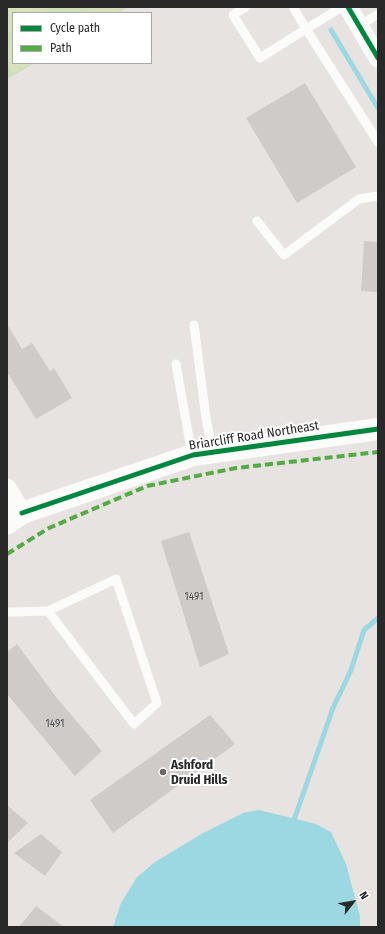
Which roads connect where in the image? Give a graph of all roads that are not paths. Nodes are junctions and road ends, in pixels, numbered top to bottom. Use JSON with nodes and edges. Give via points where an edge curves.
{"nodes":[{"id":1,"x":246,"y":7,"type":"edge"},
{"id":2,"x":293,"y":7,"type":"edge"},
{"id":3,"x":342,"y":7,"type":"edge"},
{"id":4,"x":348,"y":7,"type":"edge"},
{"id":5,"x":378,"y":14,"type":"edge"},
{"id":6,"x":306,"y":29,"type":"junction"},
{"id":7,"x":368,"y":34,"type":"edge"},
{"id":8,"x":378,"y":58,"type":"edge"},
{"id":9,"x":378,"y":142,"type":"edge"},
{"id":10,"x":378,"y":196,"type":"edge"},
{"id":11,"x":257,"y":221,"type":"dead end"},
{"id":12,"x":194,"y":325,"type":"dead end"},
{"id":13,"x":176,"y":364,"type":"dead end"},
{"id":14,"x":378,"y":429,"type":"edge"},
{"id":15,"x":203,"y":454,"type":"junction"},
{"id":16,"x":7,"y":488,"type":"edge"},
{"id":17,"x":14,"y":518,"type":"edge"},
{"id":18,"x":48,"y":611,"type":"junction"},
{"id":19,"x":7,"y":612,"type":"edge"}],
"edges":[{"from":1,"to":6,"type":"lane","via":[[233,15],[260,58]]},
{"from":2,"to":6,"type":"lane"},
{"from":3,"to":6,"type":"lane"},
{"from":4,"to":7,"type":"street"},
{"from":5,"to":7,"type":"lane"},
{"from":6,"to":9,"type":"lane"},
{"from":7,"to":8,"type":"street"},
{"from":10,"to":11,"type":"lane","via":[[359,199],[284,255]]},
{"from":12,"to":15,"type":"lane","via":[[206,418]]},
{"from":13,"to":15,"type":"lane"},
{"from":14,"to":15,"type":"main road","name":"Briarcliff Road Northeast"},
{"from":15,"to":17,"type":"main road","name":"Briarcliff Road Northeast"},
{"from":16,"to":17,"type":"street"},
{"from":18,"to":18,"type":"lane","via":[[134,724],[157,703],[116,579]]},
{"from":18,"to":19,"type":"lane"}]}
